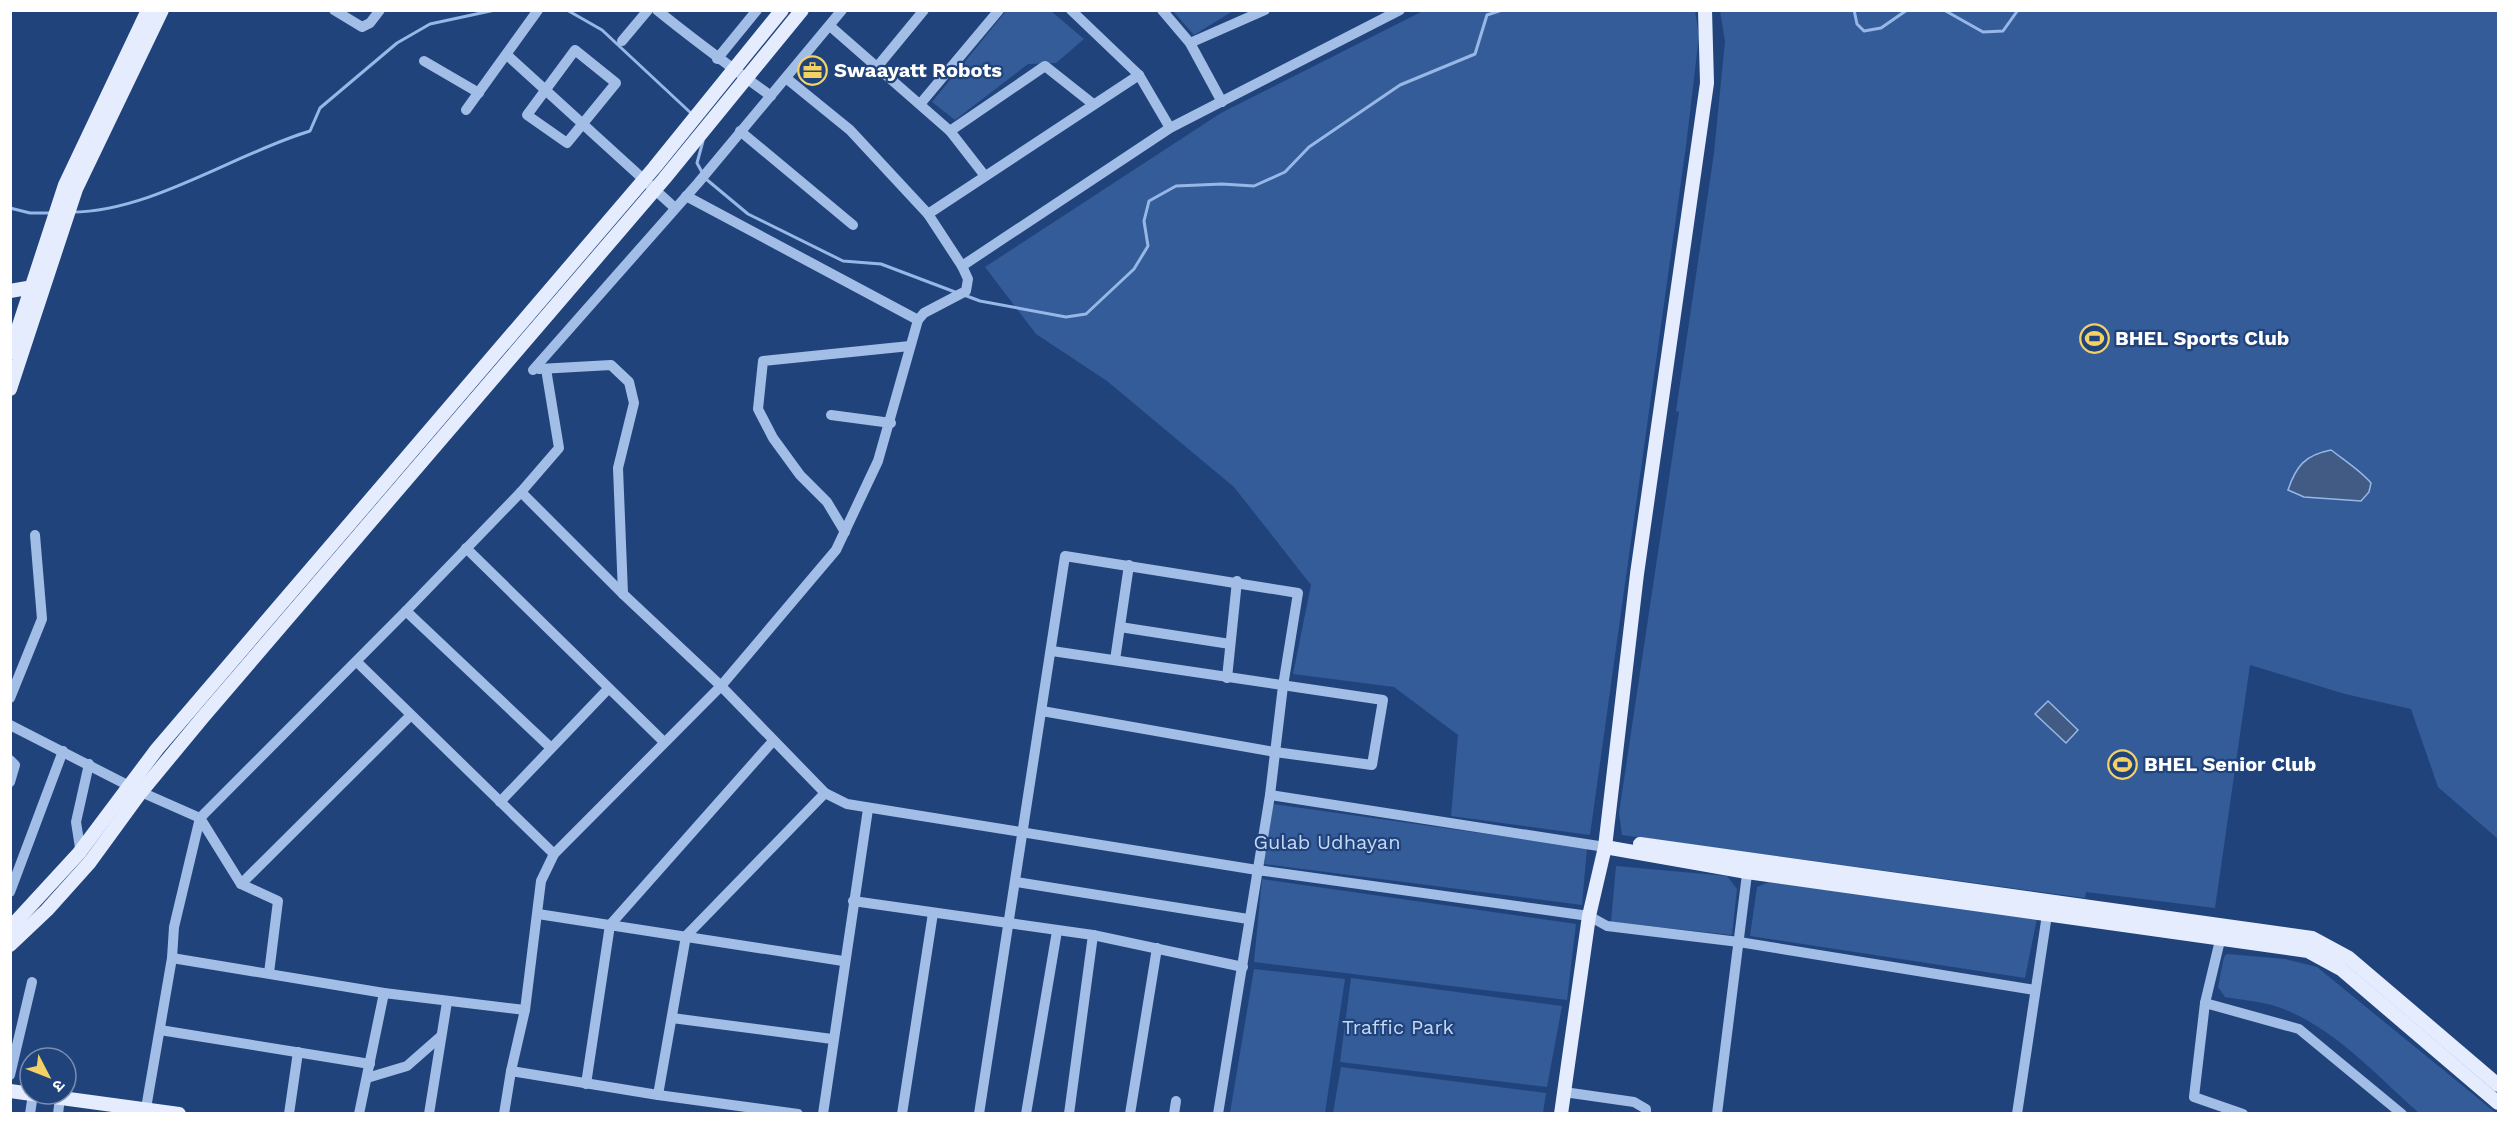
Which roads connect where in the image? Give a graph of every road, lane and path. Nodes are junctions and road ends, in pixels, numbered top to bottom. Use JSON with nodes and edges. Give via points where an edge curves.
{"nodes":[{"id":1,"x":148,"y":10,"type":"edge"},
{"id":2,"x":162,"y":10,"type":"edge"},
{"id":3,"x":334,"y":10,"type":"edge"},
{"id":4,"x":380,"y":10,"type":"edge"},
{"id":5,"x":648,"y":10,"type":"edge"},
{"id":6,"x":657,"y":10,"type":"edge"},
{"id":7,"x":757,"y":10,"type":"edge"},
{"id":8,"x":802,"y":10,"type":"edge"},
{"id":9,"x":842,"y":10,"type":"edge"},
{"id":10,"x":924,"y":10,"type":"edge"},
{"id":11,"x":999,"y":10,"type":"edge"},
{"id":12,"x":1071,"y":10,"type":"edge"},
{"id":13,"x":1162,"y":10,"type":"edge"},
{"id":14,"x":1373,"y":10,"type":"edge"},
{"id":15,"x":1400,"y":10,"type":"edge"},
{"id":16,"x":1705,"y":10,"type":"edge"},
{"id":17,"x":1261,"y":11,"type":"edge"},
{"id":18,"x":536,"y":13,"type":"edge"},
{"id":19,"x":775,"y":13,"type":"edge"},
{"id":20,"x":1377,"y":23,"type":"junction"},
{"id":21,"x":830,"y":26,"type":"junction"},
{"id":22,"x":622,"y":41,"type":"dead end"},
{"id":23,"x":1190,"y":43,"type":"junction"},
{"id":24,"x":507,"y":55,"type":"junction"},
{"id":25,"x":717,"y":59,"type":"junction"},
{"id":26,"x":424,"y":61,"type":"dead end"},
{"id":27,"x":877,"y":67,"type":"junction"},
{"id":28,"x":736,"y":69,"type":"junction"},
{"id":29,"x":1139,"y":75,"type":"junction"},
{"id":30,"x":747,"y":78,"type":"junction"},
{"id":31,"x":786,"y":78,"type":"junction"},
{"id":32,"x":545,"y":89,"type":"junction"},
{"id":33,"x":479,"y":93,"type":"junction"},
{"id":34,"x":771,"y":96,"type":"junction"},
{"id":35,"x":1222,"y":102,"type":"junction"},
{"id":36,"x":921,"y":103,"type":"junction"},
{"id":37,"x":1093,"y":104,"type":"junction"},
{"id":38,"x":466,"y":110,"type":"dead end"},
{"id":39,"x":583,"y":123,"type":"junction"},
{"id":40,"x":1170,"y":128,"type":"junction"},
{"id":41,"x":740,"y":131,"type":"junction"},
{"id":42,"x":950,"y":131,"type":"junction"},
{"id":43,"x":985,"y":176,"type":"junction"},
{"id":44,"x":643,"y":181,"type":"junction"},
{"id":45,"x":71,"y":187,"type":"junction"},
{"id":46,"x":654,"y":191,"type":"junction"},
{"id":47,"x":686,"y":196,"type":"junction"},
{"id":48,"x":675,"y":208,"type":"junction"},
{"id":49,"x":928,"y":214,"type":"junction"},
{"id":50,"x":853,"y":225,"type":"dead end"},
{"id":51,"x":962,"y":266,"type":"junction"},
{"id":52,"x":38,"y":286,"type":"junction"},
{"id":53,"x":10,"y":291,"type":"edge"},
{"id":54,"x":921,"y":316,"type":"junction"},
{"id":55,"x":20,"y":326,"type":"edge"},
{"id":56,"x":910,"y":346,"type":"junction"},
{"id":57,"x":10,"y":353,"type":"edge"},
{"id":58,"x":546,"y":369,"type":"junction"},
{"id":59,"x":10,"y":388,"type":"edge"},
{"id":60,"x":831,"y":415,"type":"dead end"},
{"id":61,"x":891,"y":423,"type":"junction"},
{"id":62,"x":521,"y":492,"type":"junction"},
{"id":63,"x":845,"y":532,"type":"junction"},
{"id":64,"x":35,"y":535,"type":"dead end"},
{"id":65,"x":466,"y":548,"type":"junction"},
{"id":66,"x":1129,"y":565,"type":"junction"},
{"id":67,"x":1237,"y":581,"type":"junction"},
{"id":68,"x":623,"y":594,"type":"junction"},
{"id":69,"x":296,"y":599,"type":"junction"},
{"id":70,"x":406,"y":611,"type":"junction"},
{"id":71,"x":1120,"y":627,"type":"junction"},
{"id":72,"x":1230,"y":644,"type":"junction"},
{"id":73,"x":1052,"y":651,"type":"junction"},
{"id":74,"x":1115,"y":660,"type":"junction"},
{"id":75,"x":357,"y":662,"type":"junction"},
{"id":76,"x":10,"y":669,"type":"edge"},
{"id":77,"x":1227,"y":678,"type":"junction"},
{"id":78,"x":16,"y":682,"type":"junction"},
{"id":79,"x":721,"y":686,"type":"junction"},
{"id":80,"x":1283,"y":686,"type":"junction"},
{"id":81,"x":608,"y":689,"type":"junction"},
{"id":82,"x":10,"y":698,"type":"edge"},
{"id":83,"x":1042,"y":711,"type":"junction"},
{"id":84,"x":410,"y":716,"type":"junction"},
{"id":85,"x":10,"y":725,"type":"edge"},
{"id":86,"x":773,"y":741,"type":"junction"},
{"id":87,"x":664,"y":742,"type":"junction"},
{"id":88,"x":550,"y":747,"type":"junction"},
{"id":89,"x":63,"y":751,"type":"junction"},
{"id":90,"x":1275,"y":752,"type":"junction"},
{"id":91,"x":10,"y":760,"type":"edge"},
{"id":92,"x":89,"y":764,"type":"junction"},
{"id":93,"x":10,"y":782,"type":"edge"},
{"id":94,"x":135,"y":789,"type":"junction"},
{"id":95,"x":825,"y":793,"type":"junction"},
{"id":96,"x":1270,"y":795,"type":"junction"},
{"id":97,"x":500,"y":802,"type":"junction"},
{"id":98,"x":868,"y":809,"type":"junction"},
{"id":99,"x":200,"y":818,"type":"junction"},
{"id":100,"x":1024,"y":833,"type":"junction"},
{"id":101,"x":1605,"y":843,"type":"junction"},
{"id":102,"x":554,"y":854,"type":"junction"},
{"id":103,"x":84,"y":857,"type":"junction"},
{"id":104,"x":1748,"y":866,"type":"junction"},
{"id":105,"x":1257,"y":870,"type":"junction"},
{"id":106,"x":1016,"y":882,"type":"junction"},
{"id":107,"x":241,"y":884,"type":"junction"},
{"id":108,"x":10,"y":892,"type":"edge"},
{"id":109,"x":853,"y":901,"type":"junction"},
{"id":110,"x":2048,"y":908,"type":"junction"},
{"id":111,"x":933,"y":913,"type":"junction"},
{"id":112,"x":538,"y":914,"type":"junction"},
{"id":113,"x":1589,"y":916,"type":"junction"},
{"id":114,"x":1248,"y":919,"type":"junction"},
{"id":115,"x":1009,"y":924,"type":"junction"},
{"id":116,"x":610,"y":925,"type":"junction"},
{"id":117,"x":11,"y":926,"type":"edge"},
{"id":118,"x":1057,"y":931,"type":"junction"},
{"id":119,"x":2222,"y":932,"type":"junction"},
{"id":120,"x":1093,"y":935,"type":"junction"},
{"id":121,"x":686,"y":936,"type":"junction"},
{"id":122,"x":1739,"y":942,"type":"junction"},
{"id":123,"x":10,"y":945,"type":"edge"},
{"id":124,"x":1157,"y":948,"type":"junction"},
{"id":125,"x":172,"y":958,"type":"junction"},
{"id":126,"x":843,"y":961,"type":"junction"},
{"id":127,"x":1243,"y":966,"type":"junction"},
{"id":128,"x":269,"y":973,"type":"junction"},
{"id":129,"x":32,"y":982,"type":"dead end"},
{"id":130,"x":2035,"y":990,"type":"junction"},
{"id":131,"x":384,"y":993,"type":"junction"},
{"id":132,"x":447,"y":1002,"type":"junction"},
{"id":133,"x":2205,"y":1003,"type":"junction"},
{"id":134,"x":525,"y":1010,"type":"junction"},
{"id":135,"x":672,"y":1018,"type":"junction"},
{"id":136,"x":160,"y":1030,"type":"junction"},
{"id":137,"x":440,"y":1037,"type":"junction"},
{"id":138,"x":832,"y":1039,"type":"junction"},
{"id":139,"x":298,"y":1052,"type":"junction"},
{"id":140,"x":369,"y":1064,"type":"junction"},
{"id":141,"x":511,"y":1071,"type":"junction"},
{"id":142,"x":10,"y":1075,"type":"edge"},
{"id":143,"x":367,"y":1078,"type":"junction"},
{"id":144,"x":586,"y":1084,"type":"junction"},
{"id":145,"x":2499,"y":1085,"type":"edge"},
{"id":146,"x":1564,"y":1092,"type":"junction"},
{"id":147,"x":658,"y":1095,"type":"junction"},
{"id":148,"x":1176,"y":1101,"type":"dead end"},
{"id":149,"x":78,"y":1102,"type":"edge"},
{"id":150,"x":2499,"y":1103,"type":"edge"},
{"id":151,"x":104,"y":1109,"type":"edge"},
{"id":152,"x":146,"y":1111,"type":"edge"},
{"id":153,"x":179,"y":1113,"type":"edge"},
{"id":154,"x":288,"y":1113,"type":"edge"},
{"id":155,"x":359,"y":1113,"type":"edge"},
{"id":156,"x":429,"y":1113,"type":"edge"},
{"id":157,"x":504,"y":1113,"type":"edge"},
{"id":158,"x":798,"y":1113,"type":"edge"},
{"id":159,"x":823,"y":1113,"type":"edge"},
{"id":160,"x":902,"y":1113,"type":"edge"},
{"id":161,"x":980,"y":1113,"type":"edge"},
{"id":162,"x":1026,"y":1113,"type":"edge"},
{"id":163,"x":1069,"y":1113,"type":"edge"},
{"id":164,"x":1130,"y":1113,"type":"edge"},
{"id":165,"x":1174,"y":1113,"type":"edge"},
{"id":166,"x":1218,"y":1113,"type":"edge"},
{"id":167,"x":1562,"y":1113,"type":"edge"},
{"id":168,"x":1646,"y":1113,"type":"edge"},
{"id":169,"x":1717,"y":1113,"type":"edge"},
{"id":170,"x":2017,"y":1113,"type":"edge"},
{"id":171,"x":2242,"y":1113,"type":"edge"},
{"id":172,"x":2402,"y":1113,"type":"edge"}],
"edges":[{"from":1,"to":45,"type":"main road"},
{"from":2,"to":45,"type":"main road"},
{"from":3,"to":4,"type":"street","via":[[362,27]]},
{"from":5,"to":22,"type":"street"},
{"from":6,"to":25,"type":"street"},
{"from":7,"to":25,"type":"street"},
{"from":8,"to":30,"type":"main road"},
{"from":9,"to":21,"type":"street"},
{"from":10,"to":27,"type":"street"},
{"from":11,"to":36,"type":"street"},
{"from":12,"to":29,"type":"street"},
{"from":13,"to":23,"type":"street"},
{"from":14,"to":20,"type":"street"},
{"from":15,"to":20,"type":"street"},
{"from":16,"to":101,"type":"main road","via":[[1707,83],[1639,562]]},
{"from":17,"to":23,"type":"street"},
{"from":18,"to":24,"type":"street"},
{"from":19,"to":28,"type":"main road"},
{"from":20,"to":35,"type":"street"},
{"from":21,"to":27,"type":"street"},
{"from":21,"to":31,"type":"street"},
{"from":23,"to":35,"type":"street"},
{"from":24,"to":32,"type":"street"},
{"from":24,"to":33,"type":"street"},
{"from":25,"to":28,"type":"street"},
{"from":26,"to":33,"type":"street"},
{"from":27,"to":36,"type":"street"},
{"from":28,"to":30,"type":"street"},
{"from":28,"to":44,"type":"main road"},
{"from":29,"to":37,"type":"street"},
{"from":29,"to":40,"type":"street"},
{"from":30,"to":34,"type":"street"},
{"from":30,"to":46,"type":"main road"},
{"from":31,"to":34,"type":"street"},
{"from":31,"to":49,"type":"street","via":[[850,130]]},
{"from":32,"to":39,"type":"street"},
{"from":32,"to":39,"type":"street","via":[[527,115],[567,143]]},
{"from":32,"to":39,"type":"street","via":[[575,50],[616,83]]},
{"from":33,"to":38,"type":"street"},
{"from":34,"to":41,"type":"street"},
{"from":35,"to":40,"type":"street"},
{"from":36,"to":42,"type":"street"},
{"from":37,"to":42,"type":"street","via":[[1045,66]]},
{"from":37,"to":43,"type":"street"},
{"from":39,"to":44,"type":"street"},
{"from":40,"to":51,"type":"street"},
{"from":41,"to":47,"type":"street"},
{"from":41,"to":50,"type":"street"},
{"from":42,"to":43,"type":"street"},
{"from":43,"to":49,"type":"street"},
{"from":44,"to":46,"type":"street"},
{"from":44,"to":69,"type":"main road"},
{"from":45,"to":52,"type":"main road"},
{"from":46,"to":48,"type":"street"},
{"from":46,"to":69,"type":"main road"},
{"from":47,"to":48,"type":"street"},
{"from":47,"to":54,"type":"street"},
{"from":48,"to":58,"type":"street","via":[[533,370]]},
{"from":49,"to":51,"type":"street"},
{"from":51,"to":54,"type":"street","via":[[968,279],[966,291]]},
{"from":52,"to":53,"type":"main road"},
{"from":52,"to":55,"type":"main road"},
{"from":54,"to":56,"type":"street"},
{"from":55,"to":57,"type":"main road"},
{"from":55,"to":59,"type":"main road"},
{"from":56,"to":61,"type":"street"},
{"from":56,"to":63,"type":"street","via":[[763,362],[758,408],[773,438],[800,475],[827,502]]},
{"from":58,"to":62,"type":"street","via":[[559,448]]},
{"from":58,"to":68,"type":"street","via":[[611,365],[629,382],[633,403],[618,468]]},
{"from":60,"to":61,"type":"street"},
{"from":61,"to":63,"type":"street"},
{"from":62,"to":65,"type":"street"},
{"from":62,"to":68,"type":"street"},
{"from":63,"to":79,"type":"street","via":[[836,550]]},
{"from":64,"to":78,"type":"street","via":[[42,619]]},
{"from":65,"to":70,"type":"street"},
{"from":65,"to":81,"type":"street"},
{"from":66,"to":67,"type":"street"},
{"from":66,"to":71,"type":"street"},
{"from":66,"to":73,"type":"street","via":[[1065,556]]},
{"from":67,"to":72,"type":"street"},
{"from":67,"to":80,"type":"street","via":[[1298,593]]},
{"from":68,"to":79,"type":"street"},
{"from":69,"to":94,"type":"main road"},
{"from":70,"to":75,"type":"street"},
{"from":70,"to":88,"type":"street"},
{"from":71,"to":72,"type":"street"},
{"from":71,"to":74,"type":"street"},
{"from":72,"to":77,"type":"street"},
{"from":73,"to":74,"type":"street"},
{"from":73,"to":83,"type":"street"},
{"from":74,"to":77,"type":"street"},
{"from":75,"to":84,"type":"street"},
{"from":75,"to":99,"type":"street"},
{"from":76,"to":78,"type":"street"},
{"from":77,"to":80,"type":"street"},
{"from":78,"to":82,"type":"street"},
{"from":79,"to":86,"type":"street"},
{"from":79,"to":87,"type":"street"},
{"from":80,"to":90,"type":"street"},
{"from":80,"to":90,"type":"street","via":[[1383,700],[1372,765]]},
{"from":81,"to":87,"type":"street"},
{"from":81,"to":88,"type":"street"},
{"from":83,"to":90,"type":"street"},
{"from":83,"to":100,"type":"street"},
{"from":84,"to":97,"type":"street"},
{"from":84,"to":107,"type":"street"},
{"from":85,"to":89,"type":"street"},
{"from":86,"to":95,"type":"street"},
{"from":86,"to":116,"type":"street"},
{"from":87,"to":102,"type":"street"},
{"from":88,"to":97,"type":"street"},
{"from":89,"to":92,"type":"street"},
{"from":89,"to":108,"type":"street"},
{"from":90,"to":96,"type":"street"},
{"from":91,"to":93,"type":"street","via":[[15,765]]},
{"from":92,"to":94,"type":"street"},
{"from":92,"to":103,"type":"street","via":[[76,822]]},
{"from":94,"to":99,"type":"street"},
{"from":94,"to":103,"type":"main road"},
{"from":95,"to":98,"type":"street"},
{"from":95,"to":121,"type":"street"},
{"from":96,"to":101,"type":"street"},
{"from":96,"to":105,"type":"street"},
{"from":97,"to":102,"type":"street"},
{"from":98,"to":100,"type":"street"},
{"from":98,"to":109,"type":"street"},
{"from":99,"to":107,"type":"street"},
{"from":99,"to":125,"type":"street","via":[[174,927]]},
{"from":100,"to":105,"type":"street"},
{"from":100,"to":106,"type":"street"},
{"from":101,"to":104,"type":"main road"},
{"from":101,"to":113,"type":"main road"},
{"from":102,"to":112,"type":"street","via":[[541,880]]},
{"from":103,"to":117,"type":"main road"},
{"from":103,"to":123,"type":"main road","via":[[47,910]]},
{"from":104,"to":110,"type":"main road"},
{"from":104,"to":122,"type":"street"},
{"from":105,"to":113,"type":"street"},
{"from":105,"to":114,"type":"street"},
{"from":106,"to":114,"type":"street"},
{"from":106,"to":115,"type":"street"},
{"from":107,"to":128,"type":"street","via":[[278,901]]},
{"from":109,"to":111,"type":"street"},
{"from":109,"to":126,"type":"street"},
{"from":110,"to":119,"type":"main road"},
{"from":110,"to":130,"type":"street"},
{"from":111,"to":115,"type":"street"},
{"from":111,"to":160,"type":"street"},
{"from":112,"to":116,"type":"street"},
{"from":112,"to":134,"type":"street"},
{"from":113,"to":122,"type":"street","via":[[1607,926]]},
{"from":113,"to":146,"type":"main road"},
{"from":114,"to":127,"type":"street"},
{"from":115,"to":118,"type":"street"},
{"from":115,"to":161,"type":"street"},
{"from":116,"to":121,"type":"street"},
{"from":116,"to":144,"type":"street"},
{"from":118,"to":120,"type":"street"},
{"from":118,"to":162,"type":"street"},
{"from":119,"to":133,"type":"street"},
{"from":119,"to":145,"type":"main road","via":[[2312,938],[2349,958]]},
{"from":119,"to":150,"type":"main road","via":[[2308,951],[2341,969]]},
{"from":120,"to":124,"type":"street"},
{"from":120,"to":163,"type":"street"},
{"from":121,"to":126,"type":"street"},
{"from":121,"to":135,"type":"street"},
{"from":122,"to":130,"type":"street"},
{"from":122,"to":169,"type":"street"},
{"from":124,"to":127,"type":"street"},
{"from":124,"to":164,"type":"street"},
{"from":125,"to":128,"type":"street"},
{"from":125,"to":136,"type":"street"},
{"from":126,"to":138,"type":"street"},
{"from":127,"to":166,"type":"street"},
{"from":128,"to":131,"type":"street"},
{"from":129,"to":142,"type":"street"},
{"from":130,"to":170,"type":"street"},
{"from":131,"to":132,"type":"street"},
{"from":131,"to":140,"type":"street"},
{"from":132,"to":134,"type":"street"},
{"from":132,"to":137,"type":"street"},
{"from":133,"to":171,"type":"street","via":[[2194,1097]]},
{"from":133,"to":172,"type":"street","via":[[2299,1029]]},
{"from":134,"to":141,"type":"street"},
{"from":135,"to":138,"type":"street"},
{"from":135,"to":147,"type":"street"},
{"from":136,"to":139,"type":"street"},
{"from":136,"to":152,"type":"street"},
{"from":137,"to":143,"type":"street","via":[[407,1066]]},
{"from":137,"to":156,"type":"street"},
{"from":138,"to":159,"type":"street"},
{"from":139,"to":140,"type":"street"},
{"from":139,"to":154,"type":"street"},
{"from":140,"to":143,"type":"street"},
{"from":141,"to":144,"type":"street"},
{"from":141,"to":157,"type":"street"},
{"from":143,"to":155,"type":"street"},
{"from":144,"to":147,"type":"street"},
{"from":146,"to":167,"type":"main road"},
{"from":146,"to":168,"type":"street","via":[[1634,1102]]},
{"from":147,"to":158,"type":"street"},
{"from":148,"to":165,"type":"street"},
{"from":149,"to":151,"type":"main road"},
{"from":151,"to":152,"type":"main road"},
{"from":152,"to":153,"type":"main road"}]}
